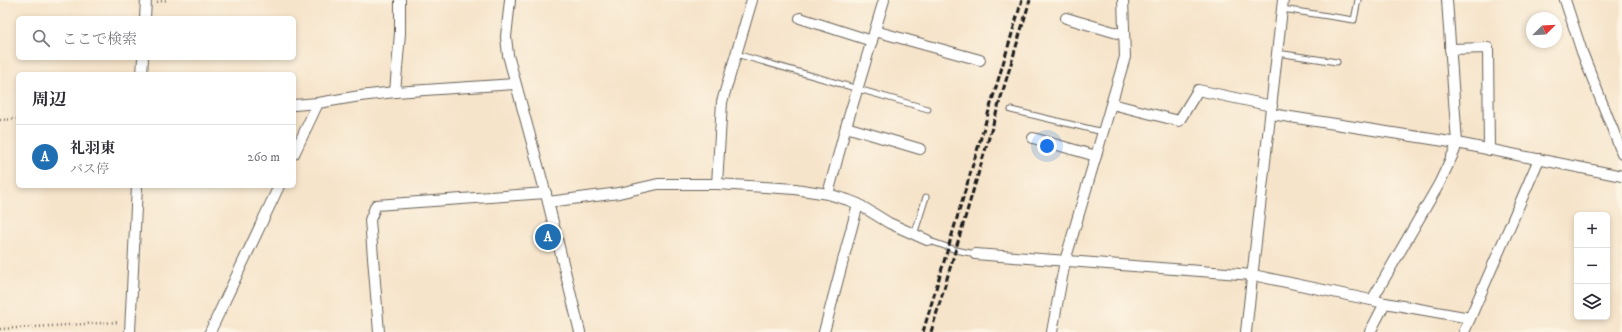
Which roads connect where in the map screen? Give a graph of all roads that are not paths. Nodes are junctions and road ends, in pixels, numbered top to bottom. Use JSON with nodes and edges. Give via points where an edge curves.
{"nodes":[{"id":1,"x":146,"y":0,"type":"edge"},
{"id":2,"x":400,"y":0,"type":"edge"},
{"id":3,"x":510,"y":0,"type":"edge"},
{"id":4,"x":752,"y":0,"type":"edge"},
{"id":5,"x":884,"y":0,"type":"edge"},
{"id":6,"x":1123,"y":0,"type":"edge"},
{"id":7,"x":1358,"y":0,"type":"edge"},
{"id":8,"x":1447,"y":0,"type":"edge"},
{"id":9,"x":1565,"y":0,"type":"edge"},
{"id":10,"x":1282,"y":5,"type":"edge"},
{"id":11,"x":145,"y":16,"type":"edge"},
{"id":12,"x":800,"y":18,"type":"dead end"},
{"id":13,"x":1066,"y":18,"type":"dead end"},
{"id":14,"x":873,"y":36,"type":"junction"},
{"id":15,"x":1124,"y":36,"type":"junction"},
{"id":16,"x":1450,"y":49,"type":"junction"},
{"id":17,"x":1277,"y":53,"type":"junction"},
{"id":18,"x":736,"y":54,"type":"junction"},
{"id":19,"x":143,"y":60,"type":"edge"},
{"id":20,"x":980,"y":60,"type":"dead end"},
{"id":21,"x":1337,"y":62,"type":"dead end"},
{"id":22,"x":142,"y":72,"type":"edge"},
{"id":23,"x":515,"y":84,"type":"junction"},
{"id":24,"x":858,"y":88,"type":"junction"},
{"id":25,"x":395,"y":92,"type":"junction"},
{"id":26,"x":318,"y":103,"type":"junction"},
{"id":27,"x":1112,"y":104,"type":"junction"},
{"id":28,"x":296,"y":105,"type":"edge"},
{"id":29,"x":928,"y":109,"type":"dead end"},
{"id":30,"x":1011,"y":110,"type":"dead end"},
{"id":31,"x":1271,"y":110,"type":"junction"},
{"id":32,"x":846,"y":127,"type":"junction"},
{"id":33,"x":1104,"y":133,"type":"junction"},
{"id":34,"x":1033,"y":138,"type":"dead end"},
{"id":35,"x":1457,"y":143,"type":"junction"},
{"id":36,"x":920,"y":149,"type":"dead end"},
{"id":37,"x":296,"y":150,"type":"edge"},
{"id":38,"x":1489,"y":150,"type":"junction"},
{"id":39,"x":1622,"y":154,"type":"edge"},
{"id":40,"x":1096,"y":156,"type":"junction"},
{"id":41,"x":1539,"y":159,"type":"junction"},
{"id":42,"x":1622,"y":176,"type":"edge"},
{"id":43,"x":717,"y":184,"type":"junction"},
{"id":44,"x":136,"y":188,"type":"edge"},
{"id":45,"x":278,"y":188,"type":"edge"},
{"id":46,"x":828,"y":194,"type":"junction"},
{"id":47,"x":547,"y":197,"type":"junction"},
{"id":48,"x":926,"y":197,"type":"dead end"},
{"id":49,"x":858,"y":204,"type":"junction"},
{"id":50,"x":914,"y":235,"type":"junction"},
{"id":51,"x":927,"y":240,"type":"joint"},
{"id":52,"x":974,"y":254,"type":"joint"},
{"id":53,"x":1065,"y":261,"type":"junction"},
{"id":54,"x":1253,"y":275,"type":"junction"},
{"id":55,"x":1372,"y":300,"type":"junction"},
{"id":56,"x":1386,"y":303,"type":"junction"},
{"id":57,"x":1470,"y":318,"type":"junction"},
{"id":58,"x":130,"y":332,"type":"edge"},
{"id":59,"x":210,"y":332,"type":"edge"},
{"id":60,"x":379,"y":332,"type":"edge"},
{"id":61,"x":580,"y":332,"type":"edge"},
{"id":62,"x":824,"y":332,"type":"edge"},
{"id":63,"x":1052,"y":332,"type":"edge"},
{"id":64,"x":1246,"y":332,"type":"edge"},
{"id":65,"x":1370,"y":332,"type":"edge"},
{"id":66,"x":1464,"y":332,"type":"edge"}],
"edges":[{"from":1,"to":11,"type":"street"},
{"from":2,"to":25,"type":"street"},
{"from":3,"to":23,"type":"street","via":[[506,37]]},
{"from":4,"to":18,"type":"street"},
{"from":5,"to":14,"type":"street"},
{"from":6,"to":15,"type":"street"},
{"from":7,"to":10,"type":"lane","via":[[1354,20]]},
{"from":8,"to":16,"type":"street"},
{"from":9,"to":39,"type":"street","via":[[1582,52]]},
{"from":10,"to":17,"type":"street"},
{"from":12,"to":14,"type":"street"},
{"from":13,"to":15,"type":"street"},
{"from":14,"to":20,"type":"street"},
{"from":14,"to":24,"type":"street"},
{"from":15,"to":27,"type":"street","via":[[1125,57]]},
{"from":16,"to":35,"type":"street"},
{"from":16,"to":38,"type":"street","via":[[1488,48]]},
{"from":17,"to":21,"type":"lane"},
{"from":17,"to":31,"type":"street"},
{"from":18,"to":24,"type":"lane"},
{"from":18,"to":43,"type":"street","via":[[722,102]]},
{"from":19,"to":22,"type":"street"},
{"from":23,"to":25,"type":"street"},
{"from":23,"to":47,"type":"street"},
{"from":24,"to":29,"type":"lane"},
{"from":24,"to":32,"type":"street"},
{"from":25,"to":26,"type":"street"},
{"from":26,"to":28,"type":"street"},
{"from":26,"to":37,"type":"street"},
{"from":27,"to":31,"type":"street","via":[[1179,121],[1198,90]]},
{"from":27,"to":33,"type":"street"},
{"from":30,"to":33,"type":"lane"},
{"from":31,"to":35,"type":"street"},
{"from":31,"to":54,"type":"street"},
{"from":32,"to":36,"type":"street"},
{"from":32,"to":46,"type":"street"},
{"from":33,"to":40,"type":"street"},
{"from":34,"to":40,"type":"street"},
{"from":35,"to":38,"type":"street"},
{"from":35,"to":55,"type":"street","via":[[1440,184]]},
{"from":38,"to":41,"type":"street"},
{"from":40,"to":53,"type":"street"},
{"from":41,"to":42,"type":"street"},
{"from":41,"to":57,"type":"street"},
{"from":43,"to":46,"type":"street","via":[[795,189]]},
{"from":43,"to":47,"type":"street","via":[[658,184],[620,193]]},
{"from":44,"to":58,"type":"street"},
{"from":45,"to":59,"type":"street"},
{"from":46,"to":49,"type":"street"},
{"from":47,"to":60,"type":"street","via":[[376,205],[370,220]]},
{"from":47,"to":61,"type":"street"},
{"from":48,"to":50,"type":"lane"},
{"from":49,"to":50,"type":"street"},
{"from":49,"to":62,"type":"street"},
{"from":50,"to":51,"type":"street"},
{"from":51,"to":52,"type":"lane"},
{"from":52,"to":53,"type":"street"},
{"from":53,"to":54,"type":"street"},
{"from":53,"to":63,"type":"street"},
{"from":54,"to":55,"type":"street"},
{"from":54,"to":64,"type":"street"},
{"from":55,"to":56,"type":"street"},
{"from":56,"to":57,"type":"street"},
{"from":56,"to":65,"type":"street"},
{"from":57,"to":66,"type":"street"}]}
